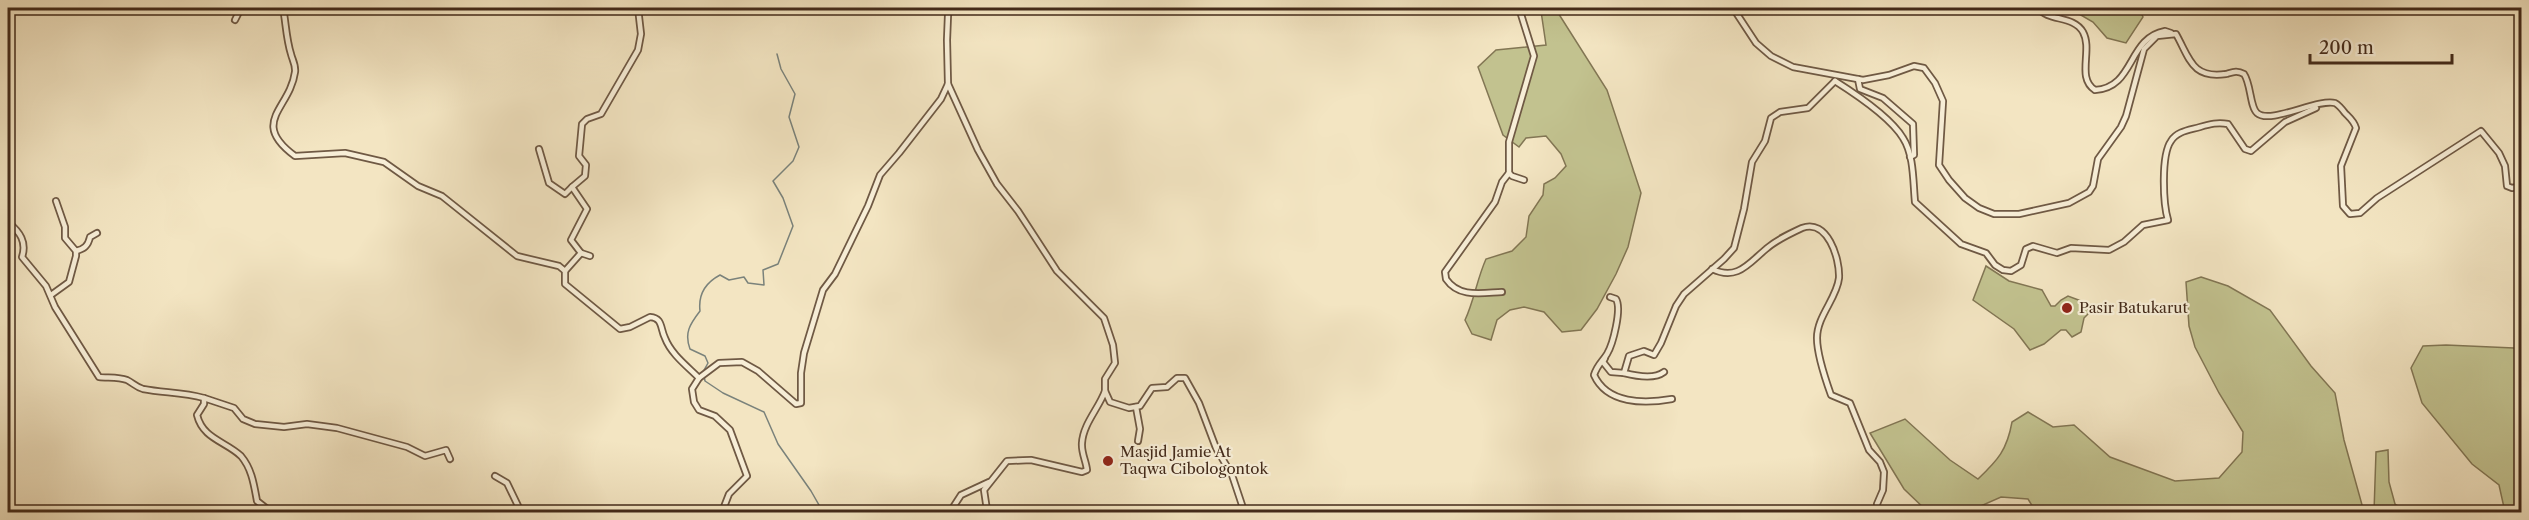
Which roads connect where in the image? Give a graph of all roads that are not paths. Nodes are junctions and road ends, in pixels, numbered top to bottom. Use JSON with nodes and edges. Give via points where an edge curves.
{"nodes":[{"id":1,"x":241,"y":8,"type":"edge"},
{"id":2,"x":283,"y":8,"type":"edge"},
{"id":3,"x":951,"y":8,"type":"edge"},
{"id":4,"x":1519,"y":8,"type":"edge"},
{"id":5,"x":1733,"y":8,"type":"edge"},
{"id":6,"x":2038,"y":8,"type":"edge"},
{"id":7,"x":637,"y":9,"type":"edge"},
{"id":8,"x":235,"y":20,"type":"dead end"},
{"id":9,"x":2171,"y":33,"type":"junction"},
{"id":10,"x":1837,"y":79,"type":"junction"},
{"id":11,"x":1858,"y":79,"type":"junction"},
{"id":12,"x":948,"y":84,"type":"junction"},
{"id":13,"x":2321,"y":105,"type":"junction"},
{"id":14,"x":539,"y":149,"type":"dead end"},
{"id":15,"x":1910,"y":157,"type":"junction"},
{"id":16,"x":1509,"y":173,"type":"junction"},
{"id":17,"x":1524,"y":180,"type":"dead end"},
{"id":18,"x":2522,"y":186,"type":"edge"},
{"id":19,"x":572,"y":187,"type":"junction"},
{"id":20,"x":56,"y":201,"type":"dead end"},
{"id":21,"x":8,"y":222,"type":"edge"},
{"id":22,"x":97,"y":233,"type":"dead end"},
{"id":23,"x":76,"y":251,"type":"junction"},
{"id":24,"x":581,"y":254,"type":"junction"},
{"id":25,"x":590,"y":256,"type":"dead end"},
{"id":26,"x":1712,"y":269,"type":"junction"},
{"id":27,"x":565,"y":271,"type":"junction"},
{"id":28,"x":1502,"y":292,"type":"dead end"},
{"id":29,"x":51,"y":295,"type":"junction"},
{"id":30,"x":1610,"y":297,"type":"dead end"},
{"id":31,"x":1606,"y":356,"type":"junction"},
{"id":32,"x":1664,"y":372,"type":"dead end"},
{"id":33,"x":1624,"y":373,"type":"junction"},
{"id":34,"x":699,"y":378,"type":"junction"},
{"id":35,"x":1105,"y":391,"type":"junction"},
{"id":36,"x":204,"y":398,"type":"junction"},
{"id":37,"x":1672,"y":399,"type":"dead end"},
{"id":38,"x":1136,"y":407,"type":"junction"},
{"id":39,"x":1138,"y":441,"type":"dead end"},
{"id":40,"x":450,"y":459,"type":"dead end"},
{"id":41,"x":495,"y":476,"type":"dead end"},
{"id":42,"x":992,"y":481,"type":"junction"},
{"id":43,"x":987,"y":510,"type":"dead end"},
{"id":44,"x":271,"y":513,"type":"edge"},
{"id":45,"x":521,"y":513,"type":"edge"},
{"id":46,"x":722,"y":513,"type":"edge"},
{"id":47,"x":950,"y":513,"type":"edge"},
{"id":48,"x":1254,"y":513,"type":"edge"},
{"id":49,"x":1877,"y":513,"type":"edge"}],
"edges":[{"from":1,"to":8,"type":"street"},
{"from":2,"to":27,"type":"street","via":[[295,73],[274,116],[273,129],[286,150],[295,156],[345,153],[384,162],[418,186],[440,195],[517,256]]},
{"from":3,"to":12,"type":"street","via":[[946,39]]},
{"from":4,"to":16,"type":"street","via":[[1534,56],[1509,142]]},
{"from":5,"to":10,"type":"street","via":[[1756,43],[1771,56]]},
{"from":6,"to":9,"type":"street","via":[[2048,16],[2072,22],[2082,31],[2087,46],[2086,78],[2095,90],[2117,82],[2149,36]]},
{"from":7,"to":19,"type":"street","via":[[641,34],[638,50],[601,114],[582,124],[579,156],[585,165],[585,176]]},
{"from":9,"to":11,"type":"street","via":[[2157,36],[2144,49],[2126,116],[2097,160],[2091,190],[2069,203],[2018,214],[1979,208],[1962,195],[1944,172],[1938,160],[1943,101],[1924,69],[1914,66],[1881,77]]},
{"from":9,"to":13,"type":"street","via":[[2176,34],[2193,65],[2203,74],[2244,74],[2258,114],[2270,116]]},
{"from":10,"to":11,"type":"street"},
{"from":10,"to":15,"type":"street","via":[[1903,137]]},
{"from":10,"to":26,"type":"street","via":[[1808,108],[1780,112],[1771,118],[1765,141],[1752,162],[1734,248]]},
{"from":11,"to":15,"type":"street","via":[[1860,89],[1883,98],[1913,124],[1915,148]]},
{"from":12,"to":34,"type":"street","via":[[941,99],[880,175],[837,270],[823,290],[804,353],[801,403],[796,404],[746,364],[722,362]]},
{"from":12,"to":35,"type":"street","via":[[997,184],[1057,271],[1104,318],[1115,363],[1106,377]]},
{"from":13,"to":15,"type":"street","via":[[2285,122],[2251,151],[2228,124],[2215,123],[2180,133],[2170,141],[2166,163],[2163,197],[2168,220],[2143,225],[2109,250],[2072,248],[2057,253],[2033,246],[2026,249],[2021,265],[2011,271],[1995,265],[1986,253],[1962,244],[1915,202]]},
{"from":13,"to":18,"type":"street","via":[[2336,104],[2356,128],[2341,166],[2343,206],[2350,214],[2360,213],[2480,132],[2499,153],[2507,186]]},
{"from":14,"to":19,"type":"street","via":[[549,183],[565,194]]},
{"from":16,"to":17,"type":"street"},
{"from":16,"to":28,"type":"street","via":[[1495,202],[1445,272],[1446,279],[1458,291]]},
{"from":19,"to":24,"type":"street","via":[[587,208],[570,241]]},
{"from":20,"to":23,"type":"street","via":[[65,238]]},
{"from":21,"to":29,"type":"street","via":[[22,237],[22,257]]},
{"from":22,"to":23,"type":"street"},
{"from":23,"to":29,"type":"street","via":[[69,282]]},
{"from":24,"to":25,"type":"street"},
{"from":24,"to":27,"type":"street"},
{"from":26,"to":33,"type":"street","via":[[1676,306],[1654,355],[1644,351],[1629,356]]},
{"from":26,"to":49,"type":"street","via":[[1739,272],[1786,236],[1810,226],[1824,232],[1835,255],[1839,278],[1818,330],[1817,343],[1831,395],[1850,403],[1869,450],[1883,469]]},
{"from":27,"to":34,"type":"street","via":[[565,284],[620,329],[656,318],[668,345]]},
{"from":29,"to":36,"type":"street","via":[[99,377],[126,379],[135,387],[162,393],[181,392]]},
{"from":30,"to":31,"type":"street","via":[[1619,304],[1619,315]]},
{"from":31,"to":33,"type":"street","via":[[1604,362],[1611,372]]},
{"from":31,"to":37,"type":"street","via":[[1594,375],[1600,388],[1625,400],[1648,403]]},
{"from":32,"to":33,"type":"street","via":[[1658,376]]},
{"from":34,"to":46,"type":"street","via":[[693,389],[695,404],[730,430],[747,476],[729,494]]},
{"from":35,"to":38,"type":"street","via":[[1113,404]]},
{"from":35,"to":42,"type":"street","via":[[1082,440],[1087,470],[1008,460]]},
{"from":36,"to":40,"type":"street","via":[[234,408],[243,419],[255,424],[337,428],[407,447],[425,456],[446,450]]},
{"from":36,"to":44,"type":"street","via":[[197,415],[200,426],[240,456],[255,483],[257,501]]},
{"from":38,"to":39,"type":"street"},
{"from":38,"to":48,"type":"street","via":[[1144,403],[1152,388],[1166,387],[1177,378],[1185,378],[1232,475],[1243,508]]},
{"from":41,"to":45,"type":"street","via":[[507,483]]},
{"from":42,"to":43,"type":"street","via":[[984,490]]},
{"from":42,"to":47,"type":"street","via":[[961,495]]}]}
